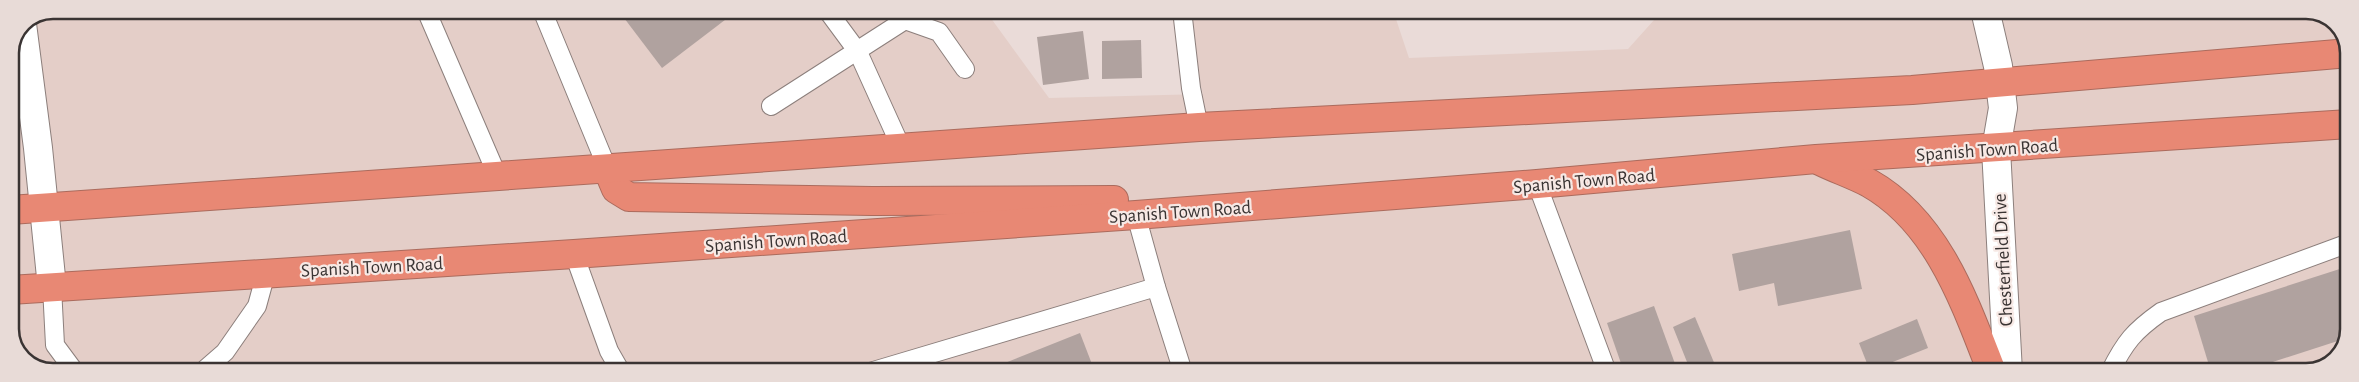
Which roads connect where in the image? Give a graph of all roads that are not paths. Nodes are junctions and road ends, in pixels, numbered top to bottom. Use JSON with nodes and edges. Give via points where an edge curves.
{"nodes":[{"id":1,"x":430,"y":19,"type":"edge"},
{"id":2,"x":546,"y":19,"type":"edge"},
{"id":3,"x":833,"y":19,"type":"edge"},
{"id":4,"x":1183,"y":19,"type":"edge"},
{"id":5,"x":1988,"y":19,"type":"edge"},
{"id":6,"x":24,"y":36,"type":"edge"},
{"id":7,"x":858,"y":52,"type":"junction"},
{"id":8,"x":2340,"y":54,"type":"edge"},
{"id":9,"x":965,"y":69,"type":"dead end"},
{"id":10,"x":2002,"y":83,"type":"junction"},
{"id":11,"x":770,"y":106,"type":"dead end"},
{"id":12,"x":2340,"y":125,"type":"edge"},
{"id":13,"x":1200,"y":127,"type":"junction"},
{"id":14,"x":901,"y":147,"type":"junction"},
{"id":15,"x":1996,"y":148,"type":"junction"},
{"id":16,"x":1816,"y":159,"type":"junction"},
{"id":17,"x":608,"y":170,"type":"junction"},
{"id":18,"x":498,"y":177,"type":"junction"},
{"id":19,"x":1537,"y":184,"type":"junction"},
{"id":20,"x":42,"y":206,"type":"junction"},
{"id":21,"x":19,"y":209,"type":"edge"},
{"id":22,"x":1136,"y":214,"type":"junction"},
{"id":23,"x":2340,"y":246,"type":"edge"},
{"id":24,"x":574,"y":254,"type":"junction"},
{"id":25,"x":266,"y":273,"type":"junction"},
{"id":26,"x":52,"y":287,"type":"junction"},
{"id":27,"x":1156,"y":287,"type":"junction"},
{"id":28,"x":19,"y":289,"type":"edge"},
{"id":29,"x":68,"y":363,"type":"edge"},
{"id":30,"x":212,"y":363,"type":"edge"},
{"id":31,"x":616,"y":363,"type":"edge"},
{"id":32,"x":900,"y":363,"type":"edge"},
{"id":33,"x":1180,"y":363,"type":"edge"},
{"id":34,"x":1604,"y":363,"type":"edge"},
{"id":35,"x":1989,"y":363,"type":"edge"},
{"id":36,"x":2008,"y":363,"type":"edge"},
{"id":37,"x":2114,"y":363,"type":"edge"}],
"edges":[{"from":1,"to":18,"type":"lane"},
{"from":2,"to":17,"type":"lane"},
{"from":3,"to":7,"type":"lane"},
{"from":4,"to":13,"type":"lane","via":[[1190,88]]},
{"from":5,"to":10,"type":"street","name":"Chesterfield Drive"},
{"from":6,"to":20,"type":"street"},
{"from":7,"to":9,"type":"lane","via":[[905,20],[939,32]]},
{"from":7,"to":11,"type":"lane"},
{"from":7,"to":14,"type":"lane"},
{"from":8,"to":10,"type":"highway"},
{"from":10,"to":13,"type":"highway"},
{"from":10,"to":15,"type":"street","name":"Chesterfield Drive","via":[[2003,108]]},
{"from":12,"to":15,"type":"highway","name":"Spanish Town Road"},
{"from":13,"to":14,"type":"highway"},
{"from":14,"to":17,"type":"highway"},
{"from":15,"to":16,"type":"highway","name":"Spanish Town Road"},
{"from":15,"to":36,"type":"street","name":"Chesterfield Drive"},
{"from":16,"to":19,"type":"highway","name":"Spanish Town Road"},
{"from":16,"to":35,"type":"highway","via":[[1870,184],[1896,203],[1924,231],[1964,299]]},
{"from":17,"to":18,"type":"highway"},
{"from":17,"to":22,"type":"highway","via":[[616,189],[629,197],[872,201],[1112,199]]},
{"from":18,"to":20,"type":"highway"},
{"from":19,"to":22,"type":"highway","name":"Spanish Town Road"},
{"from":19,"to":34,"type":"lane"},
{"from":20,"to":21,"type":"highway"},
{"from":20,"to":26,"type":"street"},
{"from":22,"to":24,"type":"highway","name":"Spanish Town Road"},
{"from":22,"to":27,"type":"lane"},
{"from":23,"to":37,"type":"lane","via":[[2162,312],[2137,329]]},
{"from":24,"to":25,"type":"highway","name":"Spanish Town Road"},
{"from":24,"to":31,"type":"lane"},
{"from":25,"to":26,"type":"highway","name":"Spanish Town Road"},
{"from":25,"to":30,"type":"lane","via":[[257,306],[225,352]]},
{"from":26,"to":28,"type":"highway","name":"Spanish Town Road"},
{"from":26,"to":29,"type":"lane","via":[[55,345]]},
{"from":27,"to":32,"type":"lane"},
{"from":27,"to":33,"type":"lane"}]}
